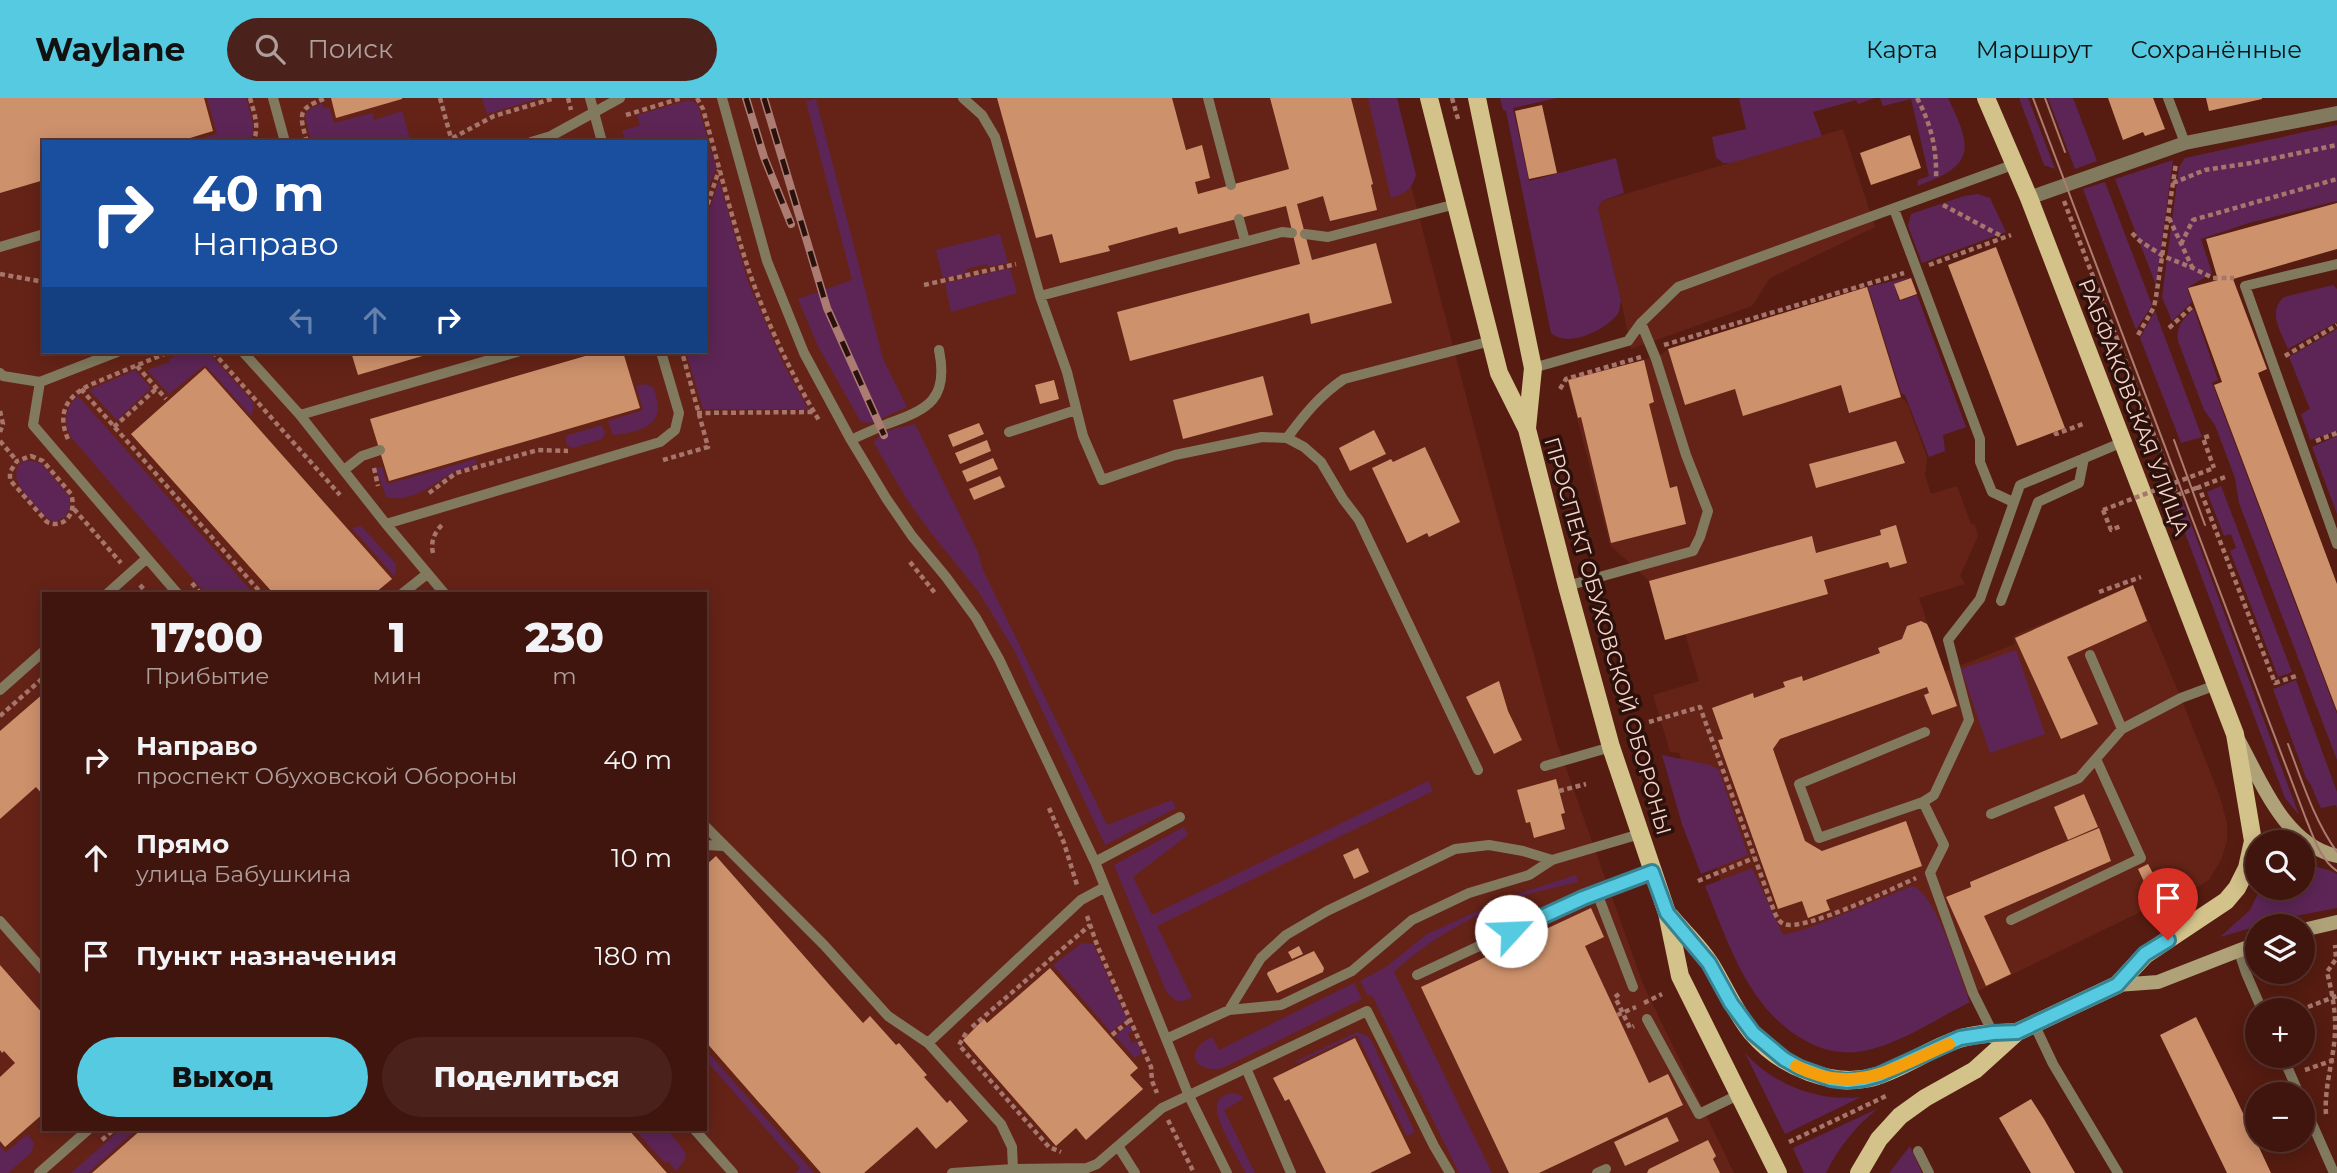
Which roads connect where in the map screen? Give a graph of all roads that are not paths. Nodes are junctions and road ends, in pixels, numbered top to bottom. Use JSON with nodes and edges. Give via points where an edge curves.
{"nodes":[{"id":1,"x":273,"y":98,"type":"edge"},
{"id":2,"x":590,"y":98,"type":"edge"},
{"id":3,"x":620,"y":98,"type":"edge"},
{"id":4,"x":722,"y":98,"type":"edge"},
{"id":5,"x":963,"y":98,"type":"edge"},
{"id":6,"x":1208,"y":98,"type":"edge"},
{"id":7,"x":1429,"y":98,"type":"edge"},
{"id":8,"x":1477,"y":98,"type":"edge"},
{"id":9,"x":1986,"y":98,"type":"edge"},
{"id":10,"x":2168,"y":98,"type":"edge"},
{"id":11,"x":593,"y":111,"type":"junction"},
{"id":12,"x":2337,"y":113,"type":"edge"},
{"id":13,"x":284,"y":140,"type":"edge"},
{"id":14,"x":538,"y":140,"type":"edge"},
{"id":15,"x":601,"y":140,"type":"edge"},
{"id":16,"x":2183,"y":144,"type":"junction"},
{"id":17,"x":2015,"y":164,"type":"junction"},
{"id":18,"x":1231,"y":185,"type":"dead end"},
{"id":19,"x":2029,"y":198,"type":"junction"},
{"id":20,"x":1456,"y":204,"type":"junction"},
{"id":21,"x":1894,"y":209,"type":"junction"},
{"id":22,"x":1239,"y":219,"type":"dead end"},
{"id":23,"x":1292,"y":233,"type":"dead end"},
{"id":24,"x":1305,"y":234,"type":"dead end"},
{"id":25,"x":42,"y":235,"type":"edge"},
{"id":26,"x":1245,"y":241,"type":"junction"},
{"id":27,"x":0,"y":247,"type":"edge"},
{"id":28,"x":2337,"y":264,"type":"edge"},
{"id":29,"x":1040,"y":296,"type":"junction"},
{"id":30,"x":1641,"y":323,"type":"junction"},
{"id":31,"x":1491,"y":341,"type":"junction"},
{"id":32,"x":939,"y":350,"type":"dead end"},
{"id":33,"x":112,"y":354,"type":"edge"},
{"id":34,"x":245,"y":354,"type":"edge"},
{"id":35,"x":510,"y":354,"type":"edge"},
{"id":36,"x":662,"y":354,"type":"edge"},
{"id":37,"x":1533,"y":368,"type":"junction"},
{"id":38,"x":0,"y":373,"type":"edge"},
{"id":39,"x":40,"y":382,"type":"junction"},
{"id":40,"x":1076,"y":410,"type":"junction"},
{"id":41,"x":300,"y":415,"type":"junction"},
{"id":42,"x":1527,"y":429,"type":"junction"},
{"id":43,"x":1009,"y":432,"type":"dead end"},
{"id":44,"x":1287,"y":438,"type":"junction"},
{"id":45,"x":851,"y":440,"type":"junction"},
{"id":46,"x":2123,"y":442,"type":"junction"},
{"id":47,"x":375,"y":452,"type":"road end"},
{"id":48,"x":2084,"y":458,"type":"junction"},
{"id":49,"x":344,"y":470,"type":"junction"},
{"id":50,"x":2013,"y":502,"type":"junction"},
{"id":51,"x":386,"y":524,"type":"junction"},
{"id":52,"x":2337,"y":544,"type":"edge"},
{"id":53,"x":146,"y":559,"type":"junction"},
{"id":54,"x":427,"y":574,"type":"junction"},
{"id":55,"x":1567,"y":586,"type":"junction"},
{"id":56,"x":109,"y":592,"type":"edge"},
{"id":57,"x":176,"y":592,"type":"edge"},
{"id":58,"x":404,"y":592,"type":"edge"},
{"id":59,"x":443,"y":592,"type":"edge"},
{"id":60,"x":2001,"y":601,"type":"dead end"},
{"id":61,"x":42,"y":652,"type":"edge"},
{"id":62,"x":2090,"y":655,"type":"dead end"},
{"id":63,"x":2216,"y":685,"type":"junction"},
{"id":64,"x":0,"y":690,"type":"edge"},
{"id":65,"x":2122,"y":729,"type":"junction"},
{"id":66,"x":1925,"y":732,"type":"dead end"},
{"id":67,"x":2235,"y":734,"type":"junction"},
{"id":68,"x":1611,"y":747,"type":"junction"},
{"id":69,"x":2096,"y":759,"type":"junction"},
{"id":70,"x":1545,"y":766,"type":"dead end"},
{"id":71,"x":1478,"y":770,"type":"dead end"},
{"id":72,"x":1923,"y":802,"type":"junction"},
{"id":73,"x":1991,"y":814,"type":"dead end"},
{"id":74,"x":1180,"y":817,"type":"dead end"},
{"id":75,"x":707,"y":828,"type":"edge"},
{"id":76,"x":1640,"y":834,"type":"junction"},
{"id":77,"x":707,"y":845,"type":"edge"},
{"id":78,"x":724,"y":846,"type":"junction"},
{"id":79,"x":2337,"y":856,"type":"edge"},
{"id":80,"x":1552,"y":860,"type":"junction"},
{"id":81,"x":1095,"y":862,"type":"junction"},
{"id":82,"x":1652,"y":872,"type":"junction"},
{"id":83,"x":1105,"y":887,"type":"junction"},
{"id":84,"x":1597,"y":893,"type":"junction"},
{"id":85,"x":1667,"y":913,"type":"junction"},
{"id":86,"x":2011,"y":920,"type":"dead end"},
{"id":87,"x":0,"y":921,"type":"edge"},
{"id":88,"x":2337,"y":922,"type":"edge"},
{"id":89,"x":2315,"y":927,"type":"edge"},
{"id":90,"x":2245,"y":947,"type":"edge"},
{"id":91,"x":2238,"y":949,"type":"junction"},
{"id":92,"x":42,"y":969,"type":"edge"},
{"id":93,"x":1417,"y":975,"type":"dead end"},
{"id":94,"x":2117,"y":985,"type":"junction"},
{"id":95,"x":1633,"y":987,"type":"road end"},
{"id":96,"x":2257,"y":998,"type":"edge"},
{"id":97,"x":1229,"y":1010,"type":"junction"},
{"id":98,"x":1647,"y":1019,"type":"road end"},
{"id":99,"x":2034,"y":1024,"type":"junction"},
{"id":100,"x":2017,"y":1032,"type":"junction"},
{"id":101,"x":1993,"y":1033,"type":"junction"},
{"id":102,"x":1166,"y":1040,"type":"junction"},
{"id":103,"x":928,"y":1043,"type":"junction"},
{"id":104,"x":1246,"y":1068,"type":"junction"},
{"id":105,"x":1738,"y":1095,"type":"junction"},
{"id":106,"x":1189,"y":1096,"type":"junction"},
{"id":107,"x":2315,"y":1130,"type":"edge"},
{"id":108,"x":87,"y":1131,"type":"edge"},
{"id":109,"x":696,"y":1131,"type":"edge"},
{"id":110,"x":1118,"y":1146,"type":"junction"},
{"id":111,"x":1918,"y":1150,"type":"dead end"},
{"id":112,"x":1861,"y":1168,"type":"edge"},
{"id":113,"x":1013,"y":1169,"type":"junction"},
{"id":114,"x":39,"y":1173,"type":"edge"},
{"id":115,"x":733,"y":1173,"type":"edge"},
{"id":116,"x":952,"y":1173,"type":"edge"},
{"id":117,"x":1135,"y":1173,"type":"edge"},
{"id":118,"x":1227,"y":1173,"type":"edge"},
{"id":119,"x":1291,"y":1173,"type":"edge"},
{"id":120,"x":1450,"y":1173,"type":"edge"},
{"id":121,"x":1778,"y":1173,"type":"edge"},
{"id":122,"x":1929,"y":1173,"type":"edge"},
{"id":123,"x":2118,"y":1173,"type":"edge"},
{"id":124,"x":2334,"y":1173,"type":"edge"}],
"edges":[{"from":1,"to":13,"type":"lane"},
{"from":2,"to":11,"type":"lane"},
{"from":3,"to":11,"type":"lane"},
{"from":4,"to":45,"type":"lane","via":[[784,308]]},
{"from":5,"to":29,"type":"lane","via":[[982,115],[995,137]]},
{"from":6,"to":18,"type":"lane"},
{"from":7,"to":20,"type":"main road","name":"ПРОСПЕКТ ОБУХОВСКОЙ ОБОРОНЫ"},
{"from":8,"to":37,"type":"main road"},
{"from":9,"to":17,"type":"main road","name":"РАБФАКОВСКАЯ УЛИЦА"},
{"from":10,"to":16,"type":"lane"},
{"from":11,"to":14,"type":"lane"},
{"from":11,"to":15,"type":"lane"},
{"from":12,"to":16,"type":"street"},
{"from":16,"to":19,"type":"street"},
{"from":17,"to":19,"type":"main road","name":"РАБФАКОВСКАЯ УЛИЦА"},
{"from":17,"to":21,"type":"lane"},
{"from":19,"to":46,"type":"main road","name":"РАБФАКОВСКАЯ УЛИЦА"},
{"from":20,"to":24,"type":"lane","via":[[1328,237]]},
{"from":20,"to":31,"type":"main road","name":"ПРОСПЕКТ ОБУХОВСКОЙ ОБОРОНЫ"},
{"from":21,"to":30,"type":"lane","via":[[1678,287]]},
{"from":21,"to":50,"type":"lane","via":[[1980,439],[1980,462],[1993,492]]},
{"from":22,"to":26,"type":"lane"},
{"from":23,"to":26,"type":"lane"},
{"from":25,"to":27,"type":"lane"},
{"from":26,"to":29,"type":"lane"},
{"from":28,"to":52,"type":"lane","via":[[2245,286]]},
{"from":29,"to":40,"type":"lane"},
{"from":30,"to":37,"type":"lane","via":[[1628,341]]},
{"from":30,"to":55,"type":"lane","via":[[1708,511],[1693,551]]},
{"from":31,"to":42,"type":"main road","name":"ПРОСПЕКТ ОБУХОВСКОЙ ОБОРОНЫ","via":[[1499,373]]},
{"from":31,"to":44,"type":"lane","via":[[1343,379],[1307,410]]},
{"from":32,"to":45,"type":"lane","via":[[942,382],[934,401]]},
{"from":33,"to":39,"type":"lane"},
{"from":34,"to":41,"type":"lane"},
{"from":35,"to":41,"type":"lane"},
{"from":36,"to":51,"type":"lane","via":[[679,414],[675,430],[660,442]]},
{"from":37,"to":42,"type":"main road"},
{"from":38,"to":39,"type":"lane"},
{"from":39,"to":53,"type":"lane","via":[[33,425]]},
{"from":40,"to":43,"type":"lane"},
{"from":40,"to":44,"type":"lane","via":[[1102,480],[1175,455],[1262,437]]},
{"from":41,"to":49,"type":"lane"},
{"from":42,"to":55,"type":"main road","name":"ПРОСПЕКТ ОБУХОВСКОЙ ОБОРОНЫ"},
{"from":44,"to":71,"type":"lane","via":[[1321,462],[1359,520]]},
{"from":45,"to":81,"type":"lane","via":[[912,536],[982,628]]},
{"from":46,"to":48,"type":"lane"},
{"from":46,"to":63,"type":"main road","name":"РАБФАКОВСКАЯ УЛИЦА"},
{"from":47,"to":49,"type":"lane"},
{"from":48,"to":50,"type":"lane","via":[[2020,485]]},
{"from":48,"to":60,"type":"lane","via":[[2079,483],[2038,502]]},
{"from":49,"to":51,"type":"lane"},
{"from":50,"to":72,"type":"lane","via":[[1980,599],[1948,640],[1969,720],[1934,795]]},
{"from":51,"to":54,"type":"lane"},
{"from":53,"to":56,"type":"lane"},
{"from":53,"to":57,"type":"lane"},
{"from":54,"to":58,"type":"lane"},
{"from":54,"to":59,"type":"lane"},
{"from":55,"to":68,"type":"main road","name":"ПРОСПЕКТ ОБУХОВСКОЙ ОБОРОНЫ"},
{"from":61,"to":64,"type":"lane"},
{"from":62,"to":65,"type":"lane"},
{"from":63,"to":65,"type":"lane"},
{"from":63,"to":67,"type":"main road","name":"РАБФАКОВСКАЯ УЛИЦА"},
{"from":65,"to":69,"type":"lane"},
{"from":66,"to":72,"type":"lane","via":[[1799,784],[1819,838]]},
{"from":67,"to":79,"type":"main road","name":"РАБФАКОВСКАЯ УЛИЦА","via":[[2285,820],[2304,841]]},
{"from":67,"to":94,"type":"main road","name":"РАБФАКОВСКАЯ УЛИЦА","via":[[2252,828],[2247,868],[2232,895],[2219,907],[2145,954]]},
{"from":68,"to":70,"type":"lane"},
{"from":68,"to":76,"type":"main road","name":"ПРОСПЕКТ ОБУХОВСКОЙ ОБОРОНЫ"},
{"from":69,"to":73,"type":"lane","via":[[2079,778]]},
{"from":69,"to":86,"type":"lane","via":[[2141,859]]},
{"from":72,"to":101,"type":"lane","via":[[1944,845],[1930,873],[1973,993]]},
{"from":74,"to":81,"type":"lane"},
{"from":75,"to":78,"type":"lane"},
{"from":76,"to":80,"type":"lane"},
{"from":76,"to":82,"type":"main road","name":"ПРОСПЕКТ ОБУХОВСКОЙ ОБОРОНЫ"},
{"from":77,"to":78,"type":"lane"},
{"from":78,"to":103,"type":"lane","via":[[888,1016]]},
{"from":80,"to":97,"type":"lane","via":[[1530,875],[1469,893],[1412,920],[1352,971],[1281,1005]]},
{"from":80,"to":97,"type":"lane","via":[[1489,845],[1455,849],[1286,935],[1261,958]]},
{"from":81,"to":83,"type":"lane"},
{"from":82,"to":84,"type":"lane"},
{"from":82,"to":85,"type":"main road","name":"ПРОСПЕКТ ОБУХОВСКОЙ ОБОРОНЫ"},
{"from":83,"to":102,"type":"lane"},
{"from":83,"to":103,"type":"lane","via":[[1081,900]]},
{"from":84,"to":93,"type":"lane"},
{"from":84,"to":95,"type":"lane"},
{"from":85,"to":101,"type":"main road","via":[[1709,963],[1753,1033],[1800,1068],[1831,1079],[1864,1079],[1960,1038]]},
{"from":85,"to":105,"type":"main road","name":"ПРОСПЕКТ ОБУХОВСКОЙ ОБОРОНЫ","via":[[1680,976]]},
{"from":87,"to":92,"type":"lane"},
{"from":88,"to":89,"type":"main road"},
{"from":90,"to":91,"type":"main road"},
{"from":91,"to":94,"type":"main road","via":[[2158,982]]},
{"from":91,"to":96,"type":"lane"},
{"from":94,"to":99,"type":"main road"},
{"from":97,"to":102,"type":"lane"},
{"from":98,"to":105,"type":"lane","via":[[1699,1114]]},
{"from":99,"to":100,"type":"main road"},
{"from":99,"to":123,"type":"lane"},
{"from":100,"to":101,"type":"main road"},
{"from":100,"to":112,"type":"main road","via":[[1975,1070],[1900,1116]]},
{"from":102,"to":106,"type":"lane"},
{"from":103,"to":113,"type":"lane","via":[[1000,1124],[1012,1147]]},
{"from":104,"to":106,"type":"lane"},
{"from":104,"to":119,"type":"lane"},
{"from":104,"to":120,"type":"lane","via":[[1367,1011]]},
{"from":105,"to":121,"type":"main road","name":"ПРОСПЕКТ ОБУХОВСКОЙ ОБОРОНЫ"},
{"from":106,"to":110,"type":"lane","via":[[1162,1108]]},
{"from":106,"to":118,"type":"lane"},
{"from":107,"to":124,"type":"lane"},
{"from":108,"to":114,"type":"lane"},
{"from":109,"to":115,"type":"lane"},
{"from":110,"to":113,"type":"lane","via":[[1087,1168]]},
{"from":110,"to":117,"type":"lane"},
{"from":111,"to":122,"type":"lane"},
{"from":113,"to":116,"type":"lane"}]}
